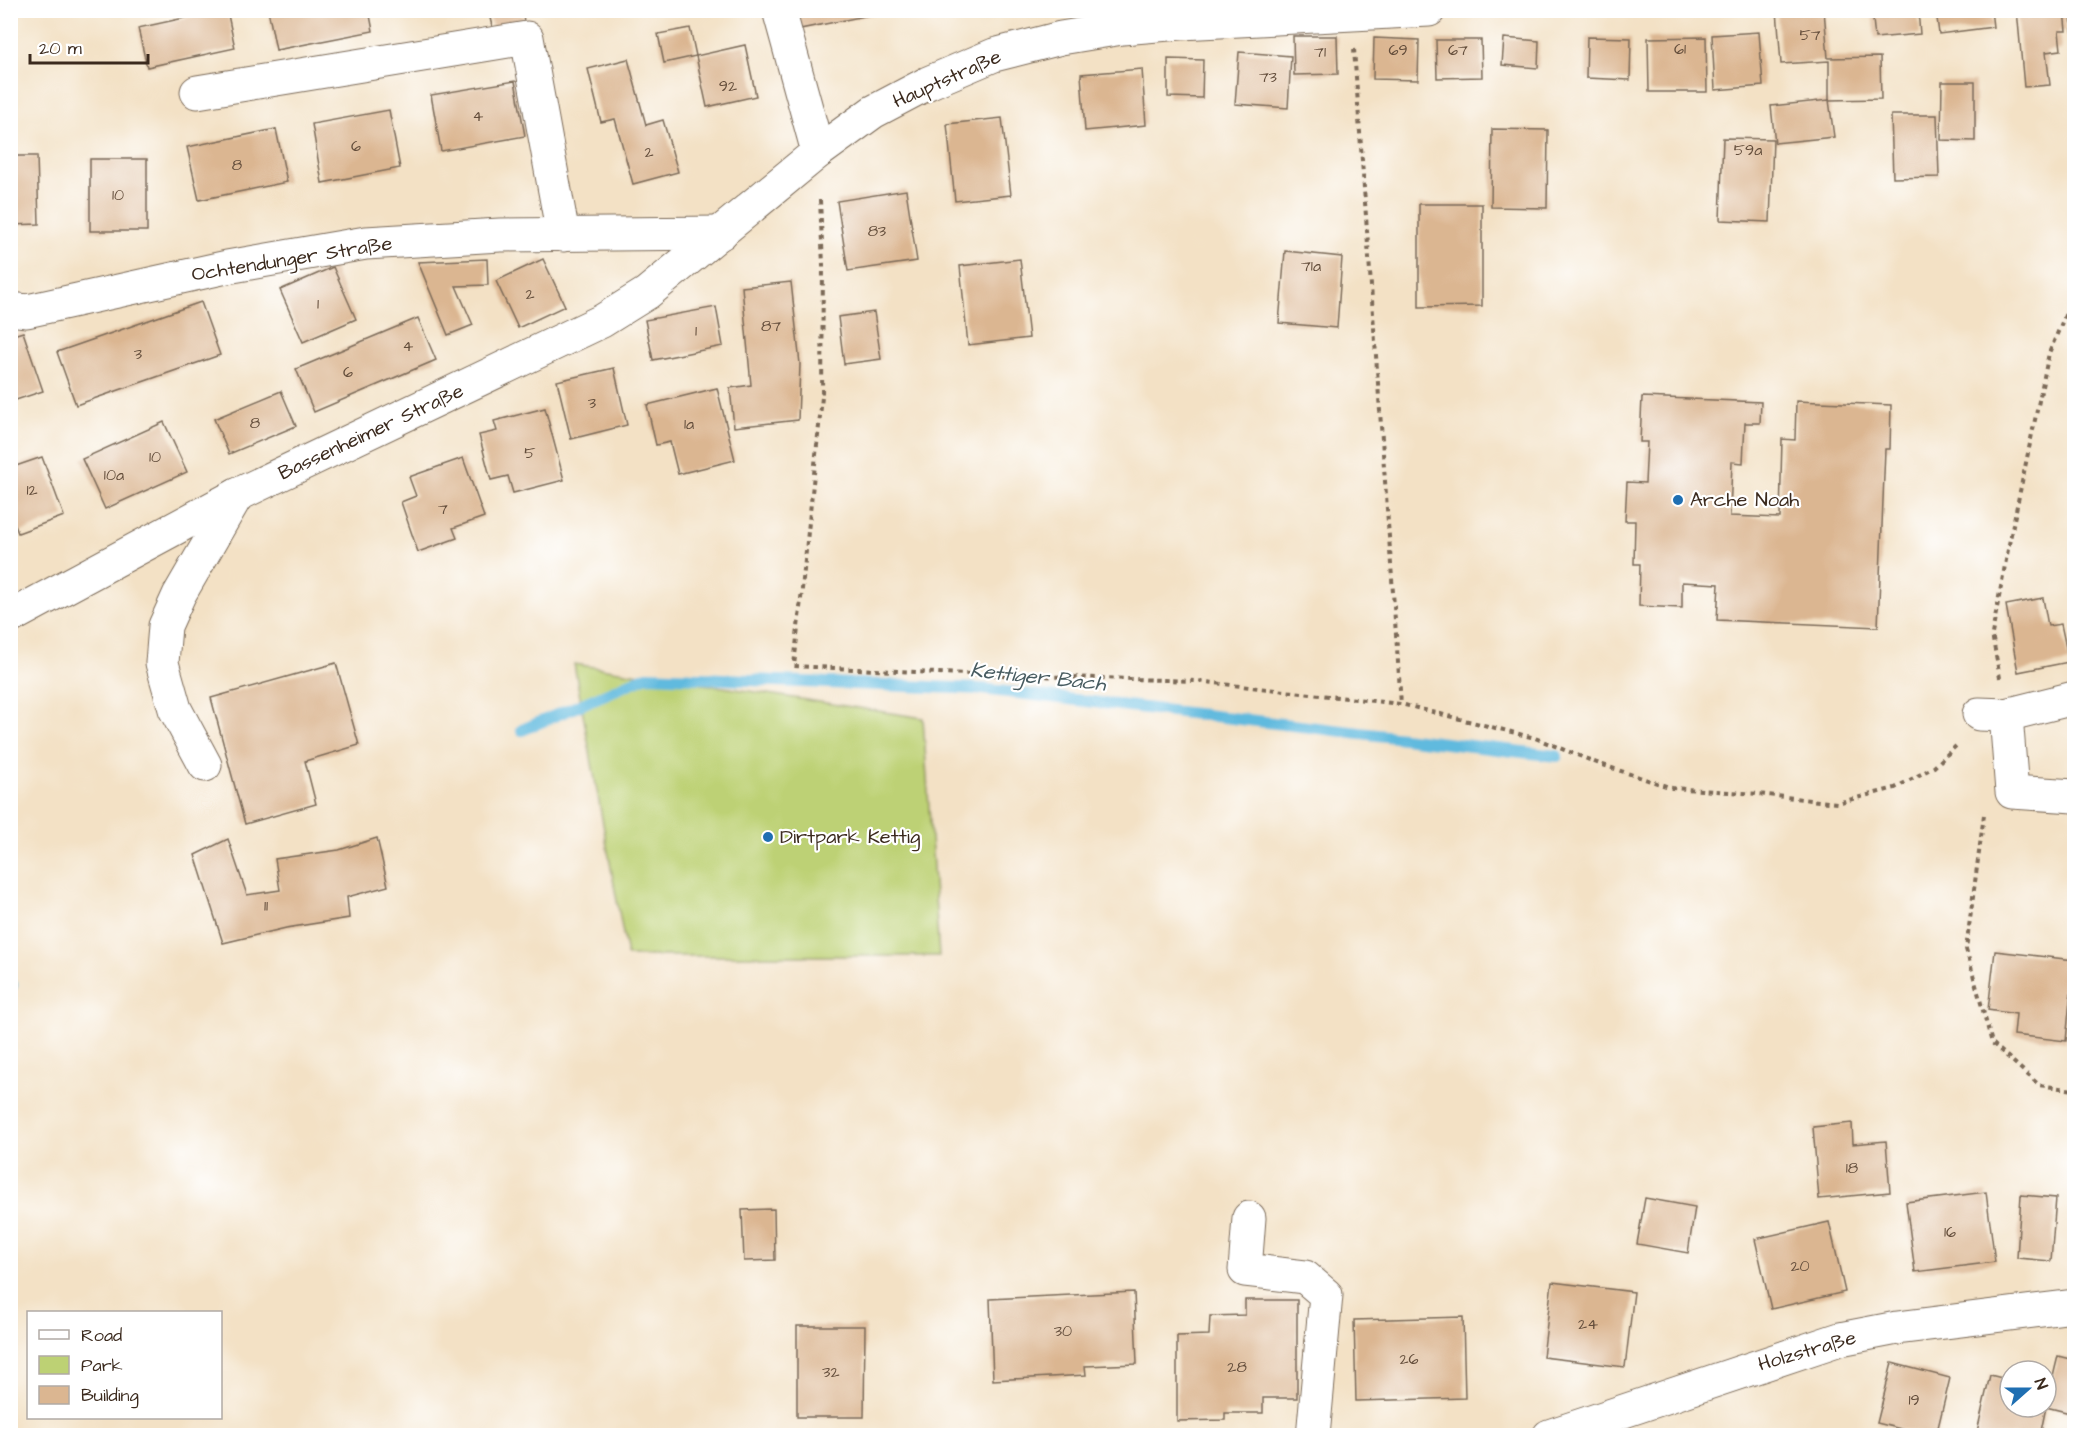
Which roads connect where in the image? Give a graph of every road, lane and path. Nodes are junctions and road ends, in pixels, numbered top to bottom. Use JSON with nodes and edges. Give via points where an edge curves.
{"nodes":[{"id":1,"x":779,"y":10,"type":"edge"},
{"id":2,"x":1429,"y":10,"type":"edge"},
{"id":3,"x":2072,"y":10,"type":"edge"},
{"id":4,"x":1351,"y":13,"type":"edge"},
{"id":5,"x":2074,"y":36,"type":"edge"},
{"id":6,"x":197,"y":92,"type":"dead end"},
{"id":7,"x":818,"y":152,"type":"junction"},
{"id":8,"x":721,"y":232,"type":"junction"},
{"id":9,"x":563,"y":235,"type":"junction"},
{"id":10,"x":2074,"y":294,"type":"edge"},
{"id":11,"x":10,"y":309,"type":"edge"},
{"id":12,"x":237,"y":495,"type":"junction"},
{"id":13,"x":10,"y":617,"type":"edge"},
{"id":14,"x":2074,"y":698,"type":"edge"},
{"id":15,"x":1401,"y":704,"type":"junction"},
{"id":16,"x":1993,"y":714,"type":"junction"},
{"id":17,"x":205,"y":765,"type":"dead end"},
{"id":18,"x":2012,"y":792,"type":"junction"},
{"id":19,"x":2074,"y":796,"type":"edge"},
{"id":20,"x":2074,"y":1090,"type":"edge"},
{"id":21,"x":1249,"y":1218,"type":"dead end"},
{"id":22,"x":2074,"y":1306,"type":"edge"},
{"id":23,"x":1314,"y":1436,"type":"edge"},
{"id":24,"x":1549,"y":1436,"type":"edge"}],
"edges":[{"from":1,"to":7,"type":"street"},
{"from":2,"to":4,"type":"street","name":"Hauptstraße"},
{"from":3,"to":5,"type":"path"},
{"from":4,"to":7,"type":"street","name":"Hauptstraße","via":[[1122,28],[994,55],[873,112]]},
{"from":4,"to":15,"type":"path"},
{"from":6,"to":9,"type":"street","via":[[527,38]]},
{"from":7,"to":8,"type":"street","name":"Hauptstraße"},
{"from":7,"to":15,"type":"path","via":[[823,266],[822,397],[794,666],[1196,681]]},
{"from":8,"to":9,"type":"street","name":"Ochtendunger Straße"},
{"from":8,"to":12,"type":"street","name":"Bassenheimer Straße","via":[[647,293],[602,321]]},
{"from":9,"to":11,"type":"street","name":"Ochtendunger Straße","via":[[366,243],[227,267],[27,311]]},
{"from":10,"to":16,"type":"path","via":[[2049,353],[1992,634]]},
{"from":12,"to":13,"type":"street","name":"Bassenheimer Straße"},
{"from":12,"to":17,"type":"street","via":[[165,626],[162,663],[175,709]]},
{"from":14,"to":16,"type":"street"},
{"from":15,"to":16,"type":"path","via":[[1535,738],[1672,788],[1837,803],[1895,788],[1934,767]]},
{"from":16,"to":18,"type":"street"},
{"from":18,"to":19,"type":"street"},
{"from":18,"to":20,"type":"path","via":[[1984,812],[1966,949],[1992,1043],[2039,1085]]},
{"from":21,"to":23,"type":"street","via":[[1245,1270],[1305,1277],[1326,1296]]},
{"from":22,"to":24,"type":"street","name":"Holzstraße","via":[[1840,1339]]}]}
